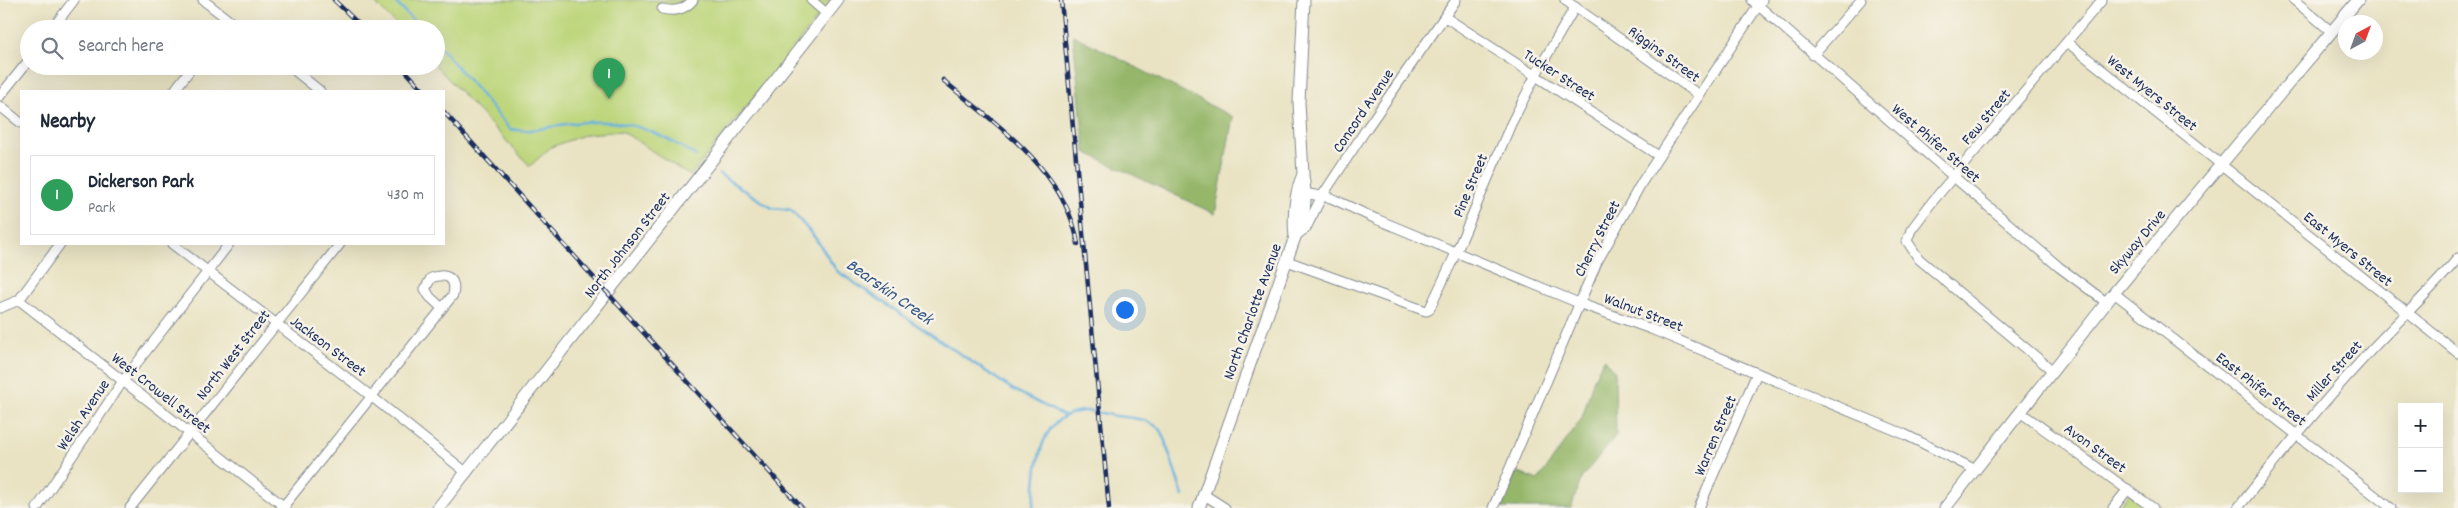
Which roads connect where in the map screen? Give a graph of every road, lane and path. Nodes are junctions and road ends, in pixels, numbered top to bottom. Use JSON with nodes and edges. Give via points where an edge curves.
{"nodes":[{"id":1,"x":74,"y":0,"type":"edge"},
{"id":2,"x":203,"y":0,"type":"edge"},
{"id":3,"x":693,"y":0,"type":"edge"},
{"id":4,"x":811,"y":0,"type":"edge"},
{"id":5,"x":838,"y":0,"type":"edge"},
{"id":6,"x":1304,"y":0,"type":"edge"},
{"id":7,"x":1456,"y":0,"type":"edge"},
{"id":8,"x":1565,"y":0,"type":"edge"},
{"id":9,"x":1861,"y":0,"type":"edge"},
{"id":10,"x":2102,"y":0,"type":"edge"},
{"id":11,"x":2294,"y":0,"type":"edge"},
{"id":12,"x":2358,"y":0,"type":"edge"},
{"id":13,"x":1757,"y":2,"type":"edge"},
{"id":14,"x":1575,"y":7,"type":"junction"},
{"id":15,"x":662,"y":9,"type":"dead end"},
{"id":16,"x":827,"y":14,"type":"junction"},
{"id":17,"x":1445,"y":17,"type":"junction"},
{"id":18,"x":59,"y":20,"type":"edge"},
{"id":19,"x":228,"y":20,"type":"edge"},
{"id":20,"x":2332,"y":32,"type":"junction"},
{"id":21,"x":2067,"y":42,"type":"junction"},
{"id":22,"x":1814,"y":55,"type":"junction"},
{"id":23,"x":20,"y":71,"type":"edge"},
{"id":24,"x":186,"y":75,"type":"edge"},
{"id":25,"x":300,"y":75,"type":"edge"},
{"id":26,"x":1535,"y":76,"type":"junction"},
{"id":27,"x":175,"y":90,"type":"edge"},
{"id":28,"x":319,"y":90,"type":"edge"},
{"id":29,"x":1699,"y":95,"type":"junction"},
{"id":30,"x":0,"y":96,"type":"edge"},
{"id":31,"x":0,"y":106,"type":"edge"},
{"id":32,"x":20,"y":122,"type":"edge"},
{"id":33,"x":1660,"y":156,"type":"junction"},
{"id":34,"x":2221,"y":165,"type":"junction"},
{"id":35,"x":1954,"y":177,"type":"junction"},
{"id":36,"x":1302,"y":193,"type":"junction"},
{"id":37,"x":1322,"y":196,"type":"junction"},
{"id":38,"x":1295,"y":237,"type":"junction"},
{"id":39,"x":59,"y":245,"type":"edge"},
{"id":40,"x":173,"y":245,"type":"edge"},
{"id":41,"x":228,"y":245,"type":"edge"},
{"id":42,"x":339,"y":245,"type":"edge"},
{"id":43,"x":1456,"y":253,"type":"junction"},
{"id":44,"x":2458,"y":258,"type":"edge"},
{"id":45,"x":1287,"y":261,"type":"junction"},
{"id":46,"x":207,"y":272,"type":"junction"},
{"id":47,"x":2114,"y":293,"type":"junction"},
{"id":48,"x":20,"y":300,"type":"junction"},
{"id":49,"x":2106,"y":302,"type":"junction"},
{"id":50,"x":1581,"y":304,"type":"junction"},
{"id":51,"x":0,"y":308,"type":"edge"},
{"id":52,"x":442,"y":308,"type":"dead end"},
{"id":53,"x":2407,"y":313,"type":"junction"},
{"id":54,"x":276,"y":323,"type":"junction"},
{"id":55,"x":2458,"y":353,"type":"edge"},
{"id":56,"x":2053,"y":371,"type":"junction"},
{"id":57,"x":1757,"y":373,"type":"junction"},
{"id":58,"x":123,"y":381,"type":"junction"},
{"id":59,"x":371,"y":396,"type":"junction"},
{"id":60,"x":2020,"y":412,"type":"junction"},
{"id":61,"x":190,"y":433,"type":"junction"},
{"id":62,"x":2296,"y":434,"type":"junction"},
{"id":63,"x":1976,"y":470,"type":"junction"},
{"id":64,"x":467,"y":472,"type":"junction"},
{"id":65,"x":2128,"y":489,"type":"junction"},
{"id":66,"x":1203,"y":494,"type":"junction"},
{"id":67,"x":37,"y":508,"type":"edge"},
{"id":68,"x":130,"y":508,"type":"edge"},
{"id":69,"x":284,"y":508,"type":"edge"},
{"id":70,"x":438,"y":508,"type":"edge"},
{"id":71,"x":1199,"y":508,"type":"edge"},
{"id":72,"x":1225,"y":508,"type":"edge"},
{"id":73,"x":1493,"y":508,"type":"edge"},
{"id":74,"x":1699,"y":508,"type":"edge"},
{"id":75,"x":1945,"y":508,"type":"edge"},
{"id":76,"x":2113,"y":508,"type":"edge"},
{"id":77,"x":2153,"y":508,"type":"edge"},
{"id":78,"x":2238,"y":508,"type":"edge"},
{"id":79,"x":2391,"y":508,"type":"edge"}],
"edges":[{"from":1,"to":18,"type":"street"},
{"from":2,"to":19,"type":"street"},
{"from":3,"to":15,"type":"street","via":[[680,10]]},
{"from":4,"to":16,"type":"street"},
{"from":5,"to":16,"type":"main road","name":"North Johnson Street"},
{"from":6,"to":36,"type":"main road","name":"North Charlotte Avenue","via":[[1299,102]]},
{"from":7,"to":17,"type":"street","name":"Concord Avenue"},
{"from":8,"to":14,"type":"street","name":"Riggins Street"},
{"from":9,"to":22,"type":"street"},
{"from":10,"to":21,"type":"street","name":"Few Street"},
{"from":11,"to":20,"type":"street"},
{"from":12,"to":20,"type":"main road","name":"Skyway Drive"},
{"from":13,"to":22,"type":"street","name":"West Phifer Street"},
{"from":13,"to":29,"type":"street","name":"Cherry Street"},
{"from":14,"to":26,"type":"street","name":"Pine Street"},
{"from":14,"to":29,"type":"street","name":"Riggins Street"},
{"from":16,"to":64,"type":"main road","name":"North Johnson Street"},
{"from":17,"to":26,"type":"street","name":"Tucker Street"},
{"from":17,"to":37,"type":"street","name":"Concord Avenue"},
{"from":20,"to":34,"type":"main road","name":"Skyway Drive"},
{"from":21,"to":34,"type":"street","name":"West Myers Street"},
{"from":21,"to":35,"type":"street","name":"Few Street"},
{"from":22,"to":35,"type":"street","name":"West Phifer Street"},
{"from":23,"to":30,"type":"street"},
{"from":24,"to":27,"type":"street"},
{"from":25,"to":28,"type":"street"},
{"from":26,"to":33,"type":"street","name":"Tucker Street"},
{"from":26,"to":43,"type":"street","name":"Pine Street"},
{"from":29,"to":33,"type":"street","name":"Cherry Street"},
{"from":31,"to":32,"type":"street"},
{"from":33,"to":50,"type":"street","name":"Cherry Street","via":[[1597,262]]},
{"from":34,"to":47,"type":"main road","name":"Skyway Drive"},
{"from":34,"to":53,"type":"street","name":"East Myers Street"},
{"from":35,"to":49,"type":"street","name":"West Phifer Street"},
{"from":35,"to":56,"type":"street","name":"Few Street","via":[[1911,230],[1907,241],[1919,259]]},
{"from":36,"to":37,"type":"street","name":"Walnut Street"},
{"from":36,"to":38,"type":"main road","name":"North Charlotte Avenue","via":[[1302,224]]},
{"from":37,"to":38,"type":"street","name":"Concord Avenue","via":[[1306,228]]},
{"from":37,"to":43,"type":"street","name":"Walnut Street"},
{"from":38,"to":45,"type":"main road","name":"North Charlotte Avenue"},
{"from":39,"to":48,"type":"street"},
{"from":40,"to":46,"type":"street","name":"Jackson Street"},
{"from":41,"to":46,"type":"street","name":"Welsh Avenue"},
{"from":42,"to":54,"type":"street","name":"North West Street"},
{"from":43,"to":45,"type":"street","name":"Pine Street","via":[[1426,311]]},
{"from":43,"to":50,"type":"street","name":"Walnut Street"},
{"from":44,"to":53,"type":"street","name":"Miller Street"},
{"from":45,"to":66,"type":"main road","name":"North Charlotte Avenue"},
{"from":46,"to":54,"type":"street","name":"Jackson Street"},
{"from":46,"to":58,"type":"street","name":"Welsh Avenue"},
{"from":47,"to":49,"type":"main road","name":"Skyway Drive"},
{"from":47,"to":62,"type":"street","name":"East Phifer Street"},
{"from":48,"to":51,"type":"street"},
{"from":48,"to":58,"type":"street","name":"West Crowell Street"},
{"from":49,"to":56,"type":"main road","name":"Skyway Drive"},
{"from":50,"to":57,"type":"street","name":"Walnut Street"},
{"from":50,"to":73,"type":"street","name":"Cherry Street"},
{"from":52,"to":59,"type":"street"},
{"from":53,"to":55,"type":"street","name":"East Myers Street"},
{"from":53,"to":62,"type":"street","name":"Miller Street"},
{"from":54,"to":59,"type":"street","name":"Jackson Street"},
{"from":54,"to":61,"type":"street","name":"North West Street"},
{"from":56,"to":60,"type":"main road","name":"Skyway Drive"},
{"from":57,"to":63,"type":"street","name":"Walnut Street","via":[[1904,434]]},
{"from":57,"to":74,"type":"street","name":"Warren Street"},
{"from":58,"to":61,"type":"street","name":"West Crowell Street"},
{"from":58,"to":67,"type":"street","name":"Welsh Avenue"},
{"from":59,"to":64,"type":"street","name":"Jackson Street"},
{"from":59,"to":69,"type":"street"},
{"from":60,"to":63,"type":"main road","name":"Skyway Drive"},
{"from":60,"to":65,"type":"street","name":"Avon Street"},
{"from":61,"to":68,"type":"street","name":"North West Street"},
{"from":61,"to":69,"type":"street","name":"West Crowell Street"},
{"from":62,"to":78,"type":"street","name":"Miller Street"},
{"from":62,"to":79,"type":"street","name":"East Phifer Street"},
{"from":63,"to":75,"type":"main road","name":"Skyway Drive"},
{"from":64,"to":70,"type":"main road","name":"North Johnson Street"},
{"from":65,"to":76,"type":"street"},
{"from":65,"to":77,"type":"street","name":"Avon Street"},
{"from":66,"to":71,"type":"main road","name":"North Charlotte Avenue"},
{"from":66,"to":72,"type":"street"}]}
